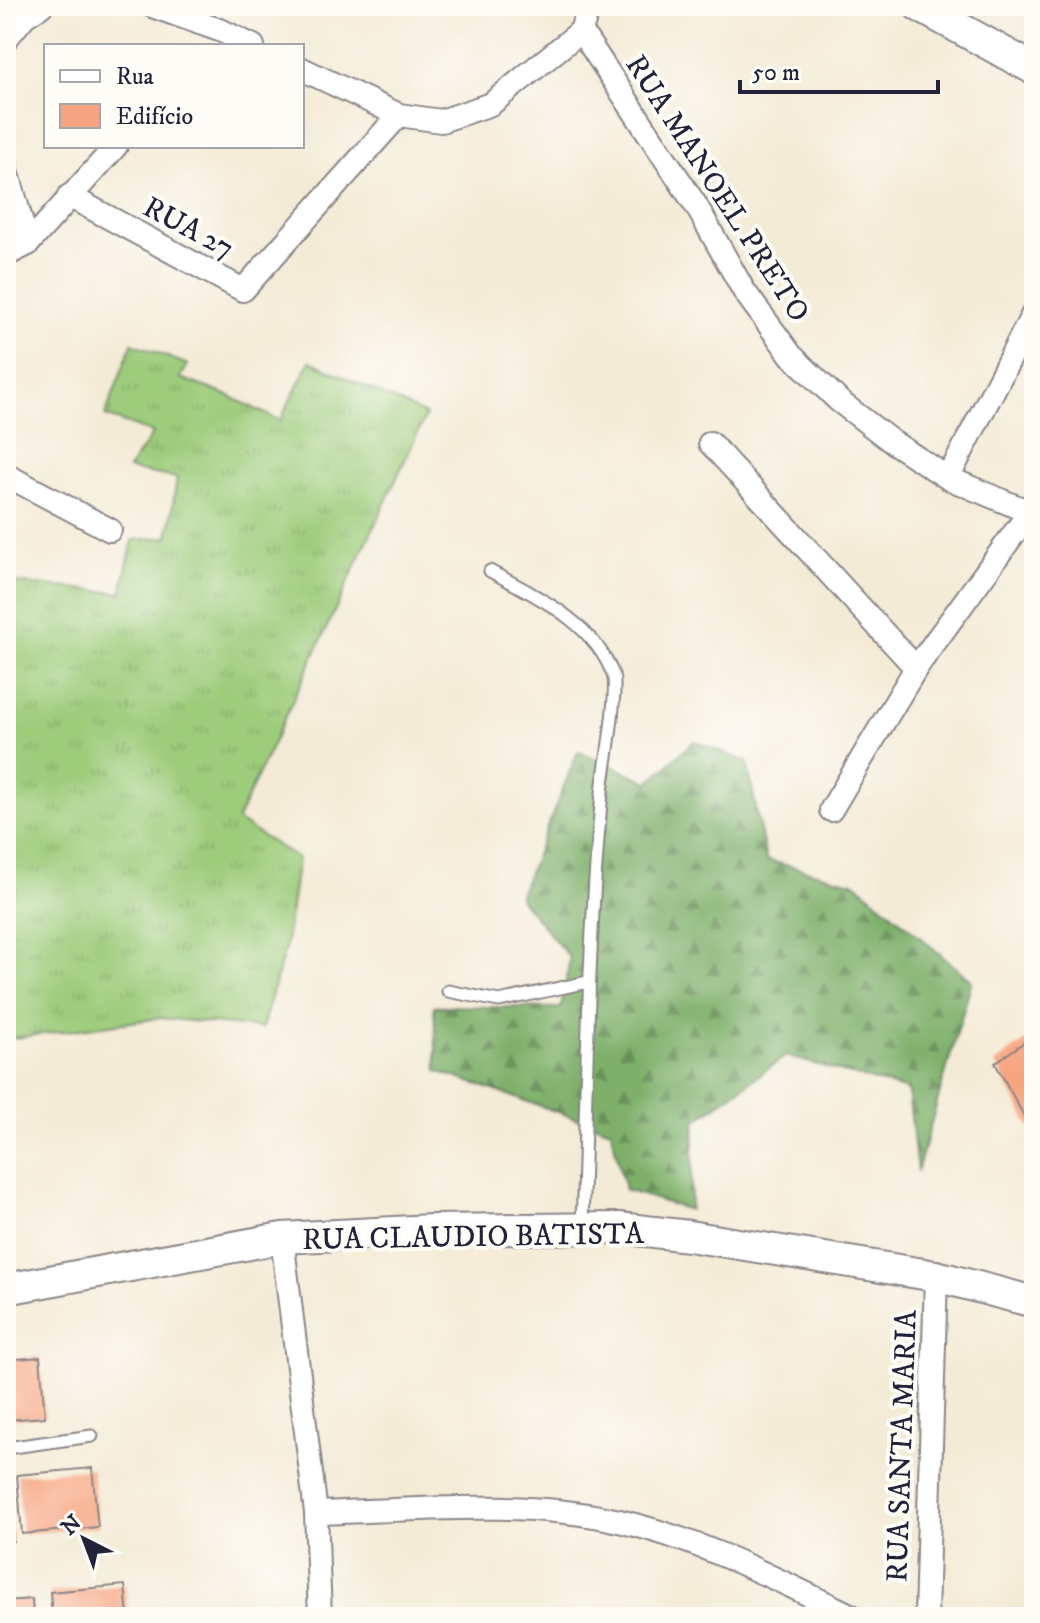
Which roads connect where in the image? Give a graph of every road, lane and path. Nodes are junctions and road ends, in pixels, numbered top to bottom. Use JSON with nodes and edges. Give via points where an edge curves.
{"nodes":[{"id":1,"x":41,"y":6,"type":"edge"},
{"id":2,"x":152,"y":6,"type":"edge"},
{"id":3,"x":589,"y":6,"type":"edge"},
{"id":4,"x":919,"y":6,"type":"edge"},
{"id":5,"x":581,"y":31,"type":"junction"},
{"id":6,"x":6,"y":39,"type":"edge"},
{"id":7,"x":215,"y":39,"type":"edge"},
{"id":8,"x":242,"y":44,"type":"edge"},
{"id":9,"x":1034,"y":69,"type":"edge"},
{"id":10,"x":304,"y":70,"type":"edge"},
{"id":11,"x":399,"y":115,"type":"junction"},
{"id":12,"x":114,"y":148,"type":"edge"},
{"id":13,"x":6,"y":167,"type":"edge"},
{"id":14,"x":69,"y":196,"type":"junction"},
{"id":15,"x":28,"y":244,"type":"junction"},
{"id":16,"x":6,"y":255,"type":"edge"},
{"id":17,"x":1034,"y":312,"type":"edge"},
{"id":18,"x":710,"y":443,"type":"dead end"},
{"id":19,"x":6,"y":475,"type":"edge"},
{"id":20,"x":948,"y":478,"type":"junction"},
{"id":21,"x":1032,"y":514,"type":"edge"},
{"id":22,"x":110,"y":530,"type":"dead end"},
{"id":23,"x":490,"y":571,"type":"dead end"},
{"id":24,"x":916,"y":668,"type":"junction"},
{"id":25,"x":831,"y":810,"type":"dead end"},
{"id":26,"x":588,"y":982,"type":"junction"},
{"id":27,"x":448,"y":991,"type":"dead end"},
{"id":28,"x":582,"y":1228,"type":"junction"},
{"id":29,"x":282,"y":1238,"type":"junction"},
{"id":30,"x":936,"y":1276,"type":"junction"},
{"id":31,"x":6,"y":1289,"type":"edge"},
{"id":32,"x":1034,"y":1302,"type":"edge"},
{"id":33,"x":92,"y":1436,"type":"dead end"},
{"id":34,"x":6,"y":1448,"type":"edge"},
{"id":35,"x":316,"y":1513,"type":"junction"},
{"id":36,"x":320,"y":1617,"type":"edge"},
{"id":37,"x":854,"y":1617,"type":"edge"},
{"id":38,"x":926,"y":1617,"type":"edge"}],
"edges":[{"from":1,"to":6,"type":"street"},
{"from":2,"to":7,"type":"street"},
{"from":3,"to":5,"type":"street"},
{"from":4,"to":9,"type":"main road"},
{"from":5,"to":11,"type":"street","via":[[491,104],[441,121]]},
{"from":5,"to":20,"type":"street","name":"RUA MANOEL PRETO","via":[[778,340],[839,401]]},
{"from":7,"to":8,"type":"street"},
{"from":10,"to":11,"type":"street"},
{"from":11,"to":14,"type":"street","name":"RUA 27","via":[[243,290]]},
{"from":12,"to":14,"type":"street"},
{"from":13,"to":15,"type":"street"},
{"from":14,"to":15,"type":"street"},
{"from":15,"to":16,"type":"street"},
{"from":17,"to":20,"type":"street"},
{"from":18,"to":24,"type":"street"},
{"from":19,"to":22,"type":"street"},
{"from":20,"to":21,"type":"street","name":"RUA MANOEL PRETO"},
{"from":21,"to":24,"type":"street"},
{"from":23,"to":26,"type":"lane","via":[[554,606],[602,651],[615,679]]},
{"from":24,"to":25,"type":"street"},
{"from":26,"to":27,"type":"lane","via":[[499,1001]]},
{"from":26,"to":28,"type":"lane"},
{"from":28,"to":29,"type":"main road","name":"RUA CLAUDIO BATISTA"},
{"from":28,"to":30,"type":"main road","name":"RUA CLAUDIO BATISTA","via":[[689,1236]]},
{"from":29,"to":31,"type":"main road","name":"RUA CLAUDIO BATISTA"},
{"from":29,"to":35,"type":"street"},
{"from":30,"to":32,"type":"main road","name":"RUA CLAUDIO BATISTA"},
{"from":30,"to":38,"type":"street","name":"RUA SANTA MARIA"},
{"from":33,"to":34,"type":"lane"},
{"from":35,"to":36,"type":"street"},
{"from":35,"to":37,"type":"street","via":[[491,1507],[617,1520],[730,1557]]}]}
